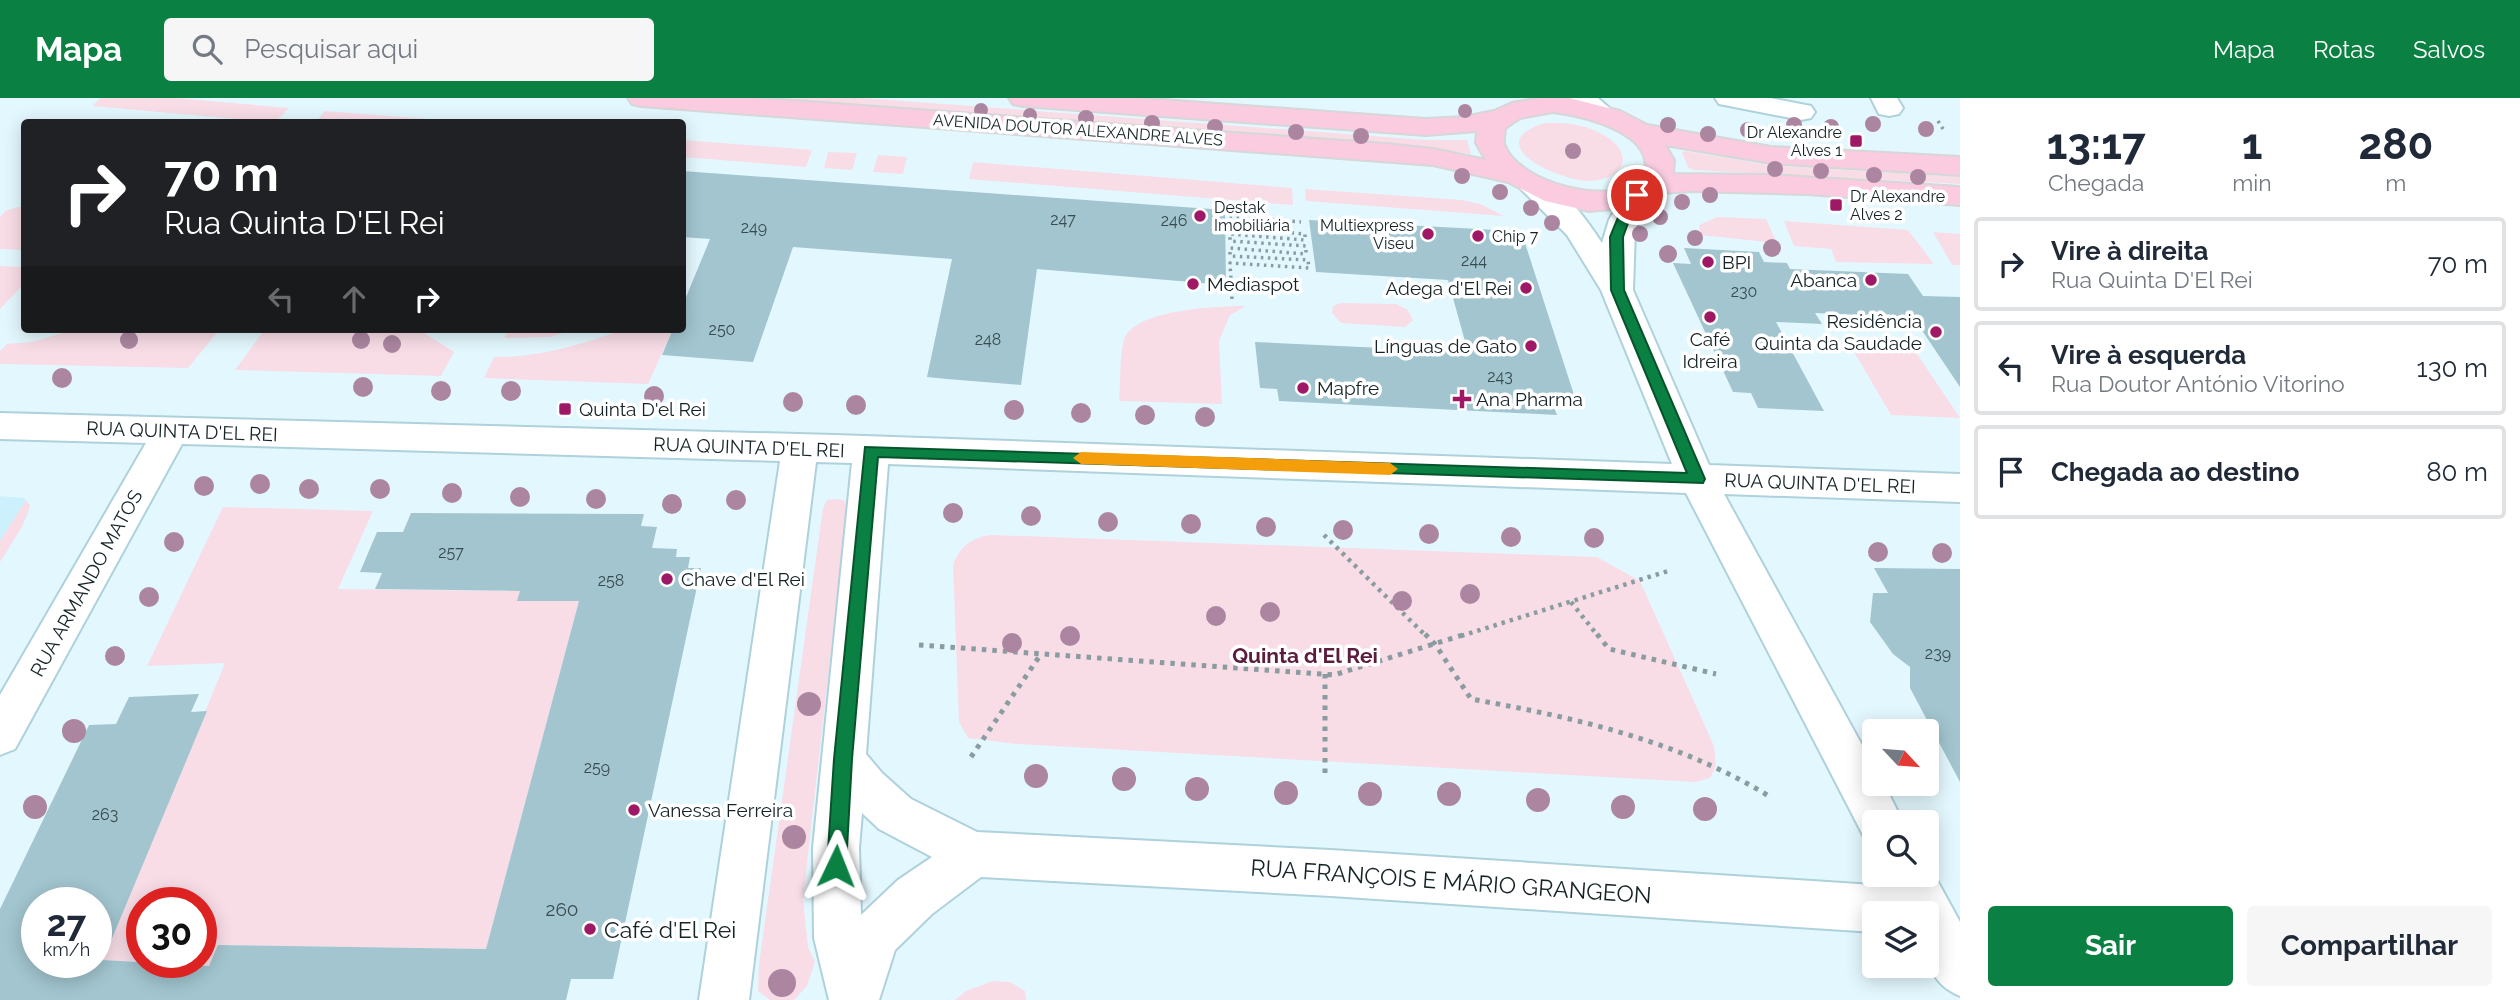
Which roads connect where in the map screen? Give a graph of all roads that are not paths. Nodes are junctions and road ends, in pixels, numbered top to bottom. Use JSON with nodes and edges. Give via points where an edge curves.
{"nodes":[{"id":1,"x":641,"y":98,"type":"edge"},
{"id":2,"x":1022,"y":98,"type":"edge"},
{"id":3,"x":1728,"y":98,"type":"edge"},
{"id":4,"x":1590,"y":105,"type":"edge"},
{"id":5,"x":1507,"y":108,"type":"edge"},
{"id":6,"x":1801,"y":112,"type":"dead end"},
{"id":7,"x":1638,"y":132,"type":"junction"},
{"id":8,"x":1960,"y":166,"type":"edge"},
{"id":9,"x":1523,"y":180,"type":"junction"},
{"id":10,"x":1646,"y":190,"type":"junction"},
{"id":11,"x":1960,"y":196,"type":"edge"},
{"id":12,"x":1617,"y":290,"type":"junction"},
{"id":13,"x":0,"y":426,"type":"edge"},
{"id":14,"x":172,"y":430,"type":"junction"},
{"id":15,"x":800,"y":449,"type":"junction"},
{"id":16,"x":871,"y":451,"type":"junction"},
{"id":17,"x":1698,"y":479,"type":"junction"},
{"id":18,"x":1960,"y":488,"type":"edge"},
{"id":19,"x":0,"y":735,"type":"edge"},
{"id":20,"x":843,"y":759,"type":"junction"},
{"id":21,"x":1874,"y":810,"type":"edge"},
{"id":22,"x":974,"y":854,"type":"junction"},
{"id":23,"x":1918,"y":893,"type":"edge"},
{"id":24,"x":1960,"y":971,"type":"edge"},
{"id":25,"x":854,"y":999,"type":"edge"},
{"id":26,"x":724,"y":1000,"type":"edge"}],
"edges":[{"from":1,"to":9,"type":"main road","name":"AVENIDA DOUTOR ALEXANDRE ALVES","via":[[1385,152],[1433,157]]},
{"from":2,"to":5,"type":"main road","name":"AVENIDA DOUTOR ALEXANDRE ALVES","via":[[1446,128]]},
{"from":3,"to":6,"type":"street"},
{"from":4,"to":5,"type":"main road","name":"AVENIDA DOUTOR ALEXANDRE ALVES"},
{"from":4,"to":7,"type":"main road","name":"AVENIDA DOUTOR ALEXANDRE ALVES"},
{"from":5,"to":9,"type":"main road","via":[[1489,130],[1489,144],[1497,160]]},
{"from":7,"to":8,"type":"main road","via":[[1770,155]]},
{"from":7,"to":10,"type":"main road","via":[[1660,159],[1661,172]]},
{"from":9,"to":10,"type":"main road","name":"AVENIDA DOUTOR ALEXANDRE ALVES","via":[[1559,196],[1588,201],[1615,201]]},
{"from":9,"to":12,"type":"street","via":[[1578,229]]},
{"from":10,"to":11,"type":"main road","via":[[1754,182]]},
{"from":10,"to":12,"type":"street","via":[[1625,215],[1616,237]]},
{"from":12,"to":17,"type":"street"},
{"from":13,"to":14,"type":"street","name":"RUA QUINTA D'EL REI"},
{"from":14,"to":15,"type":"street","name":"RUA QUINTA D'EL REI"},
{"from":14,"to":19,"type":"street","name":"RUA ARMANDO MATOS"},
{"from":15,"to":16,"type":"street","name":"RUA QUINTA D'EL REI"},
{"from":15,"to":26,"type":"street"},
{"from":16,"to":17,"type":"street","name":"RUA QUINTA D'EL REI"},
{"from":16,"to":20,"type":"street"},
{"from":17,"to":18,"type":"street","name":"RUA QUINTA D'EL REI"},
{"from":17,"to":21,"type":"street"},
{"from":20,"to":22,"type":"street","name":"RUA FRANÇOIS E MÁRIO GRANGEON","via":[[895,814]]},
{"from":20,"to":25,"type":"street","via":[[836,848],[838,938]]},
{"from":22,"to":23,"type":"street","name":"RUA FRANÇOIS E MÁRIO GRANGEON","via":[[1331,873]]},
{"from":22,"to":25,"type":"street","via":[[915,897],[877,934]]},
{"from":23,"to":24,"type":"street"}]}
